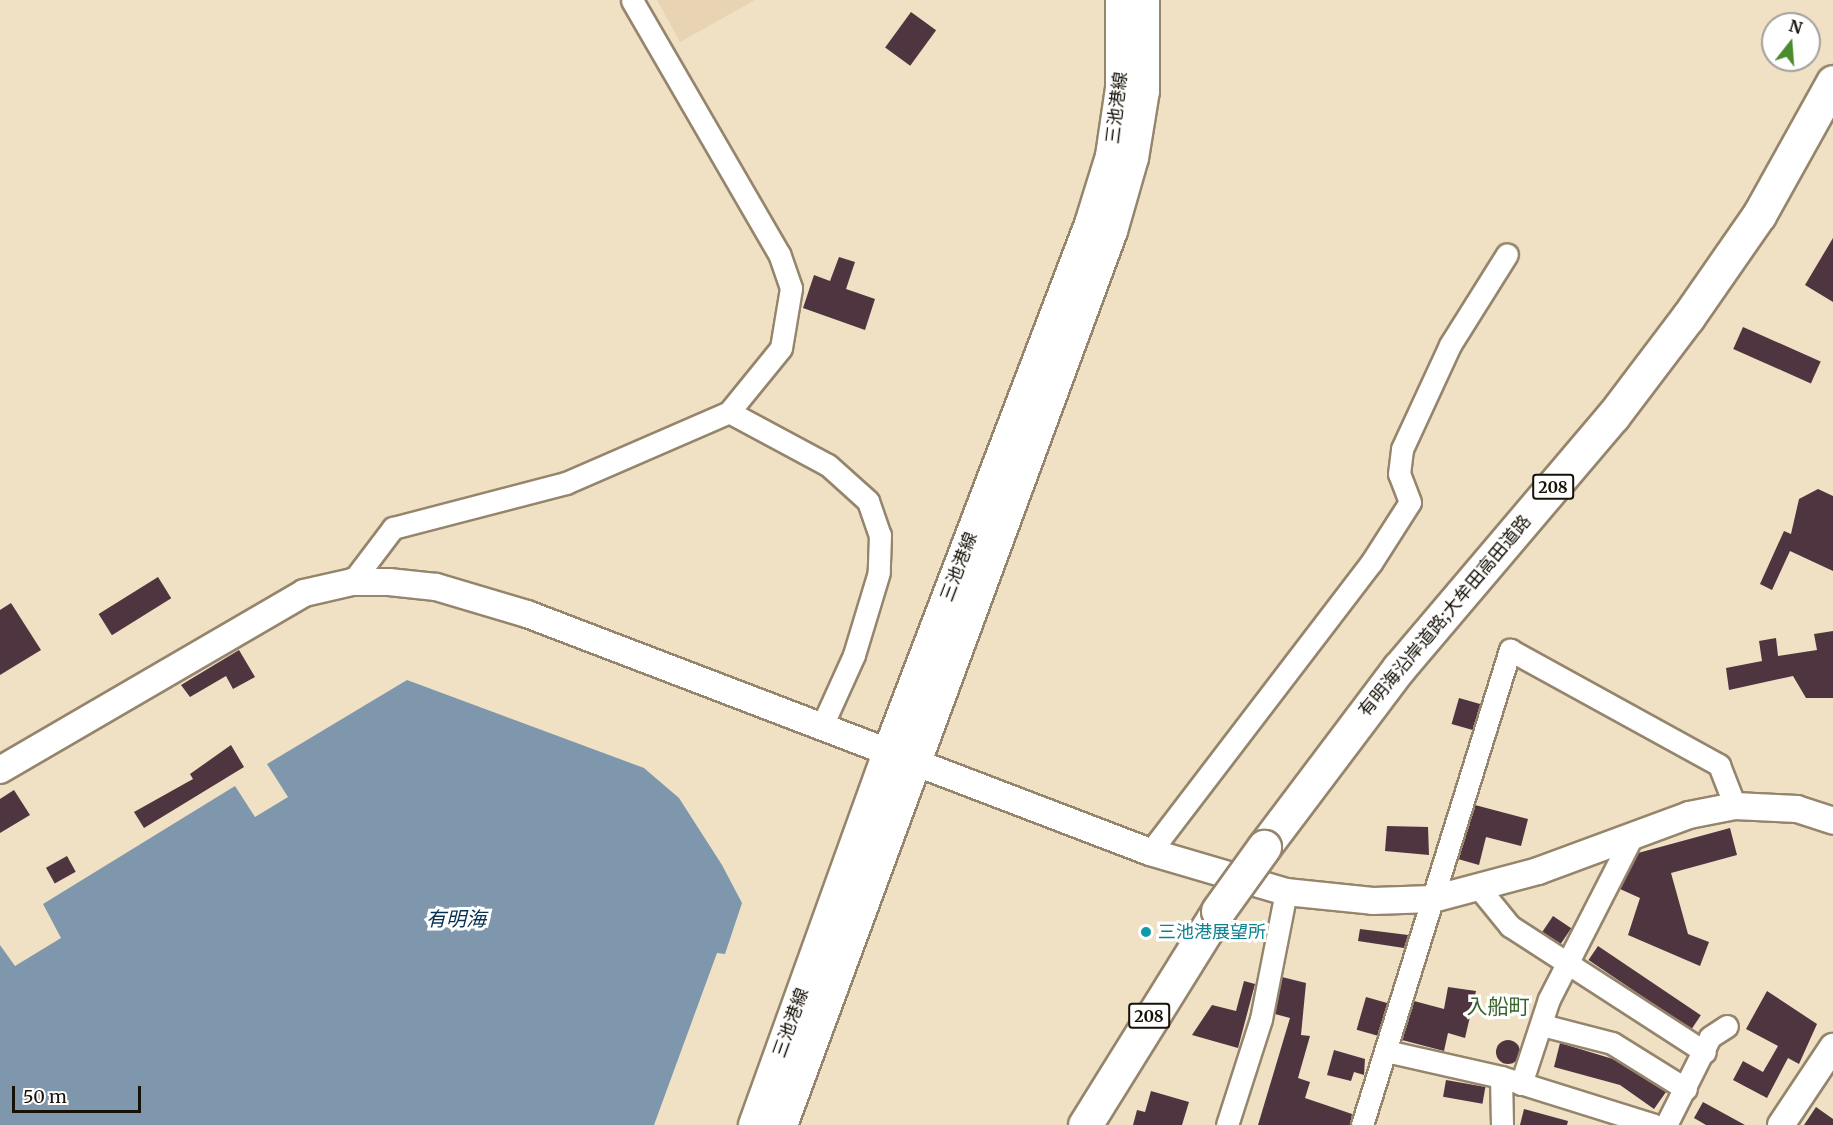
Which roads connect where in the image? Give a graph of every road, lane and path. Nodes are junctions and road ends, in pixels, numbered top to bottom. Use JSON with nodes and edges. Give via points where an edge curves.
{"nodes":[{"id":1,"x":632,"y":0,"type":"edge"},
{"id":2,"x":1121,"y":0,"type":"edge"},
{"id":3,"x":1144,"y":0,"type":"edge"},
{"id":4,"x":1828,"y":93,"type":"edge"},
{"id":5,"x":1507,"y":254,"type":"dead end"},
{"id":6,"x":729,"y":412,"type":"junction"},
{"id":7,"x":351,"y":582,"type":"junction"},
{"id":8,"x":821,"y":728,"type":"junction"},
{"id":9,"x":901,"y":757,"type":"junction"},
{"id":10,"x":0,"y":770,"type":"edge"},
{"id":11,"x":1736,"y":806,"type":"junction"},
{"id":12,"x":1833,"y":821,"type":"edge"},
{"id":13,"x":1634,"y":833,"type":"junction"},
{"id":14,"x":1150,"y":852,"type":"junction"},
{"id":15,"x":1479,"y":888,"type":"junction"},
{"id":16,"x":1286,"y":892,"type":"junction"},
{"id":17,"x":1432,"y":899,"type":"junction"},
{"id":18,"x":1569,"y":962,"type":"junction"},
{"id":19,"x":1542,"y":1025,"type":"junction"},
{"id":20,"x":1726,"y":1026,"type":"dead end"},
{"id":21,"x":1833,"y":1047,"type":"edge"},
{"id":22,"x":1386,"y":1051,"type":"junction"},
{"id":23,"x":1705,"y":1052,"type":"junction"},
{"id":24,"x":1501,"y":1077,"type":"junction"},
{"id":25,"x":1521,"y":1084,"type":"junction"},
{"id":26,"x":1686,"y":1089,"type":"junction"},
{"id":27,"x":754,"y":1125,"type":"edge"},
{"id":28,"x":782,"y":1125,"type":"edge"},
{"id":29,"x":1085,"y":1125,"type":"edge"},
{"id":30,"x":1227,"y":1125,"type":"edge"},
{"id":31,"x":1362,"y":1125,"type":"edge"},
{"id":32,"x":1502,"y":1125,"type":"edge"},
{"id":33,"x":1654,"y":1125,"type":"edge"},
{"id":34,"x":1666,"y":1125,"type":"edge"},
{"id":35,"x":1781,"y":1125,"type":"edge"}],
"edges":[{"from":1,"to":6,"type":"street","via":[[779,255],[791,288],[781,348]]},
{"from":2,"to":9,"type":"main road","name":"三池港線","via":[[1121,88],[1111,156]]},
{"from":3,"to":9,"type":"main road","name":"三池港線","via":[[1144,91],[1133,158],[1112,231]]},
{"from":4,"to":29,"type":"highway","name":"有明海沿岸道路;大牟田高田道路","number":"208","bridge":true,"via":[[1759,215],[1688,317],[1613,416],[1400,668],[1264,847],[1218,912]]},
{"from":5,"to":14,"type":"street","via":[[1450,345],[1402,449],[1399,474],[1410,502],[1371,563]]},
{"from":6,"to":7,"type":"street","via":[[566,483],[393,528]]},
{"from":6,"to":8,"type":"street","via":[[828,465],[868,501],[880,535],[879,572],[867,613]]},
{"from":7,"to":8,"type":"street","via":[[436,587],[526,614]]},
{"from":7,"to":10,"type":"street","via":[[304,593]]},
{"from":8,"to":9,"type":"street"},
{"from":9,"to":14,"type":"street"},
{"from":9,"to":27,"type":"main road","name":"三池港線"},
{"from":9,"to":28,"type":"main road","name":"三池港線"},
{"from":11,"to":12,"type":"street","via":[[1797,808]]},
{"from":11,"to":13,"type":"street"},
{"from":11,"to":17,"type":"street","via":[[1719,765],[1510,650]]},
{"from":13,"to":15,"type":"street"},
{"from":13,"to":18,"type":"street"},
{"from":14,"to":16,"type":"street"},
{"from":15,"to":17,"type":"street"},
{"from":15,"to":18,"type":"street","via":[[1510,926]]},
{"from":16,"to":17,"type":"street","via":[[1373,901]]},
{"from":16,"to":30,"type":"street","via":[[1261,1019]]},
{"from":17,"to":22,"type":"street"},
{"from":18,"to":19,"type":"street"},
{"from":18,"to":23,"type":"street"},
{"from":19,"to":25,"type":"street"},
{"from":19,"to":26,"type":"street","via":[[1612,1043]]},
{"from":20,"to":23,"type":"street","via":[[1710,1037]]},
{"from":21,"to":35,"type":"street"},
{"from":22,"to":24,"type":"street"},
{"from":22,"to":31,"type":"street"},
{"from":23,"to":26,"type":"street"},
{"from":24,"to":25,"type":"street"},
{"from":24,"to":32,"type":"street"},
{"from":25,"to":33,"type":"street"},
{"from":26,"to":34,"type":"street"}]}
